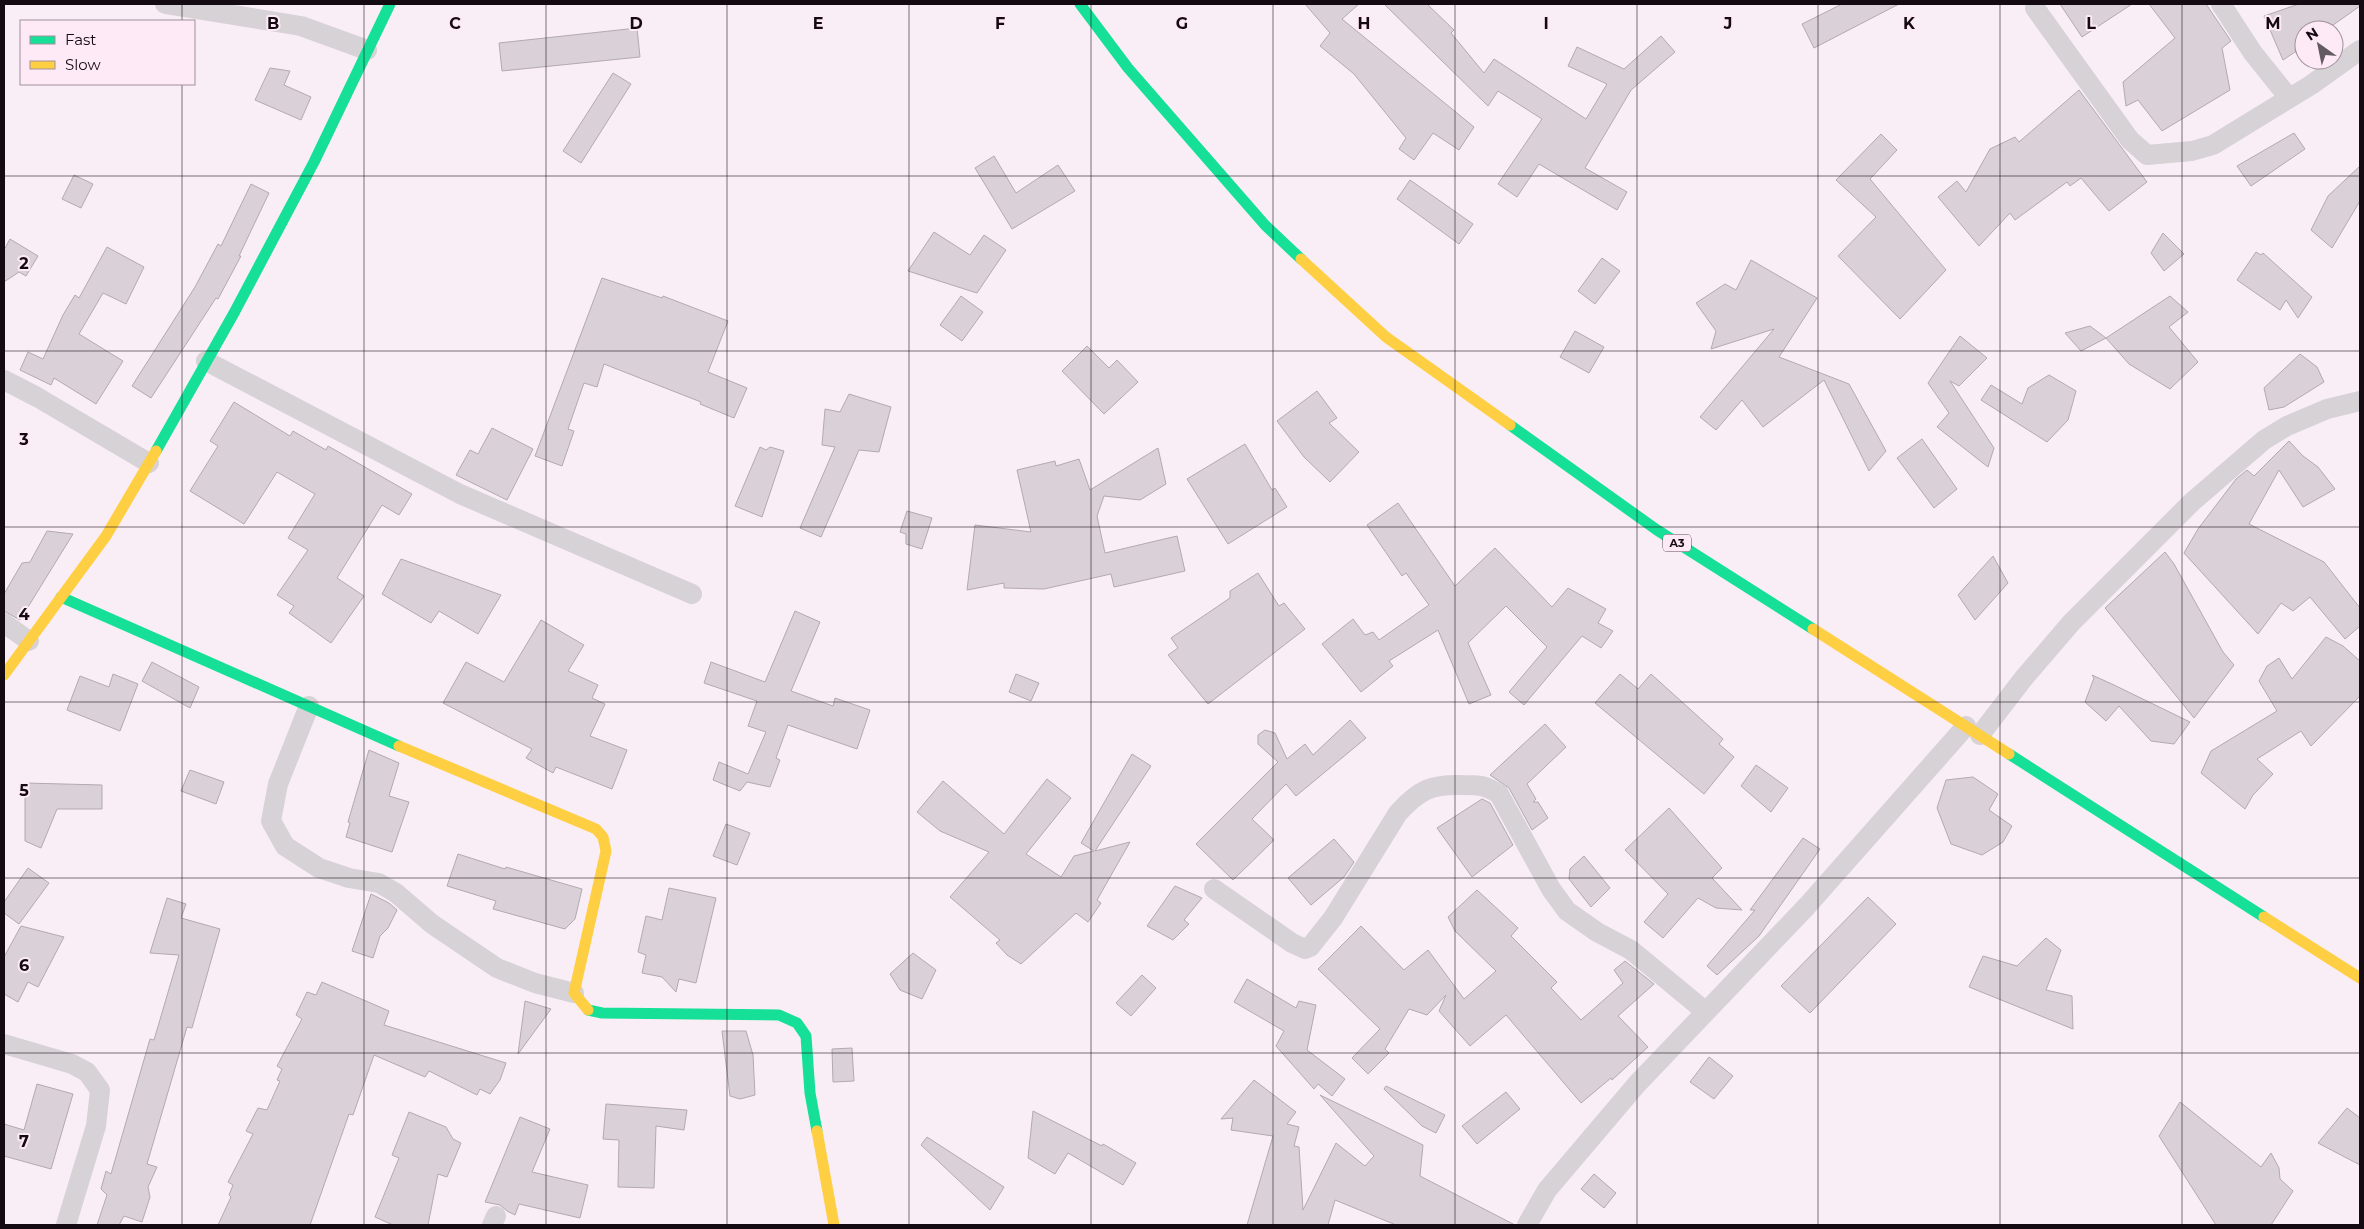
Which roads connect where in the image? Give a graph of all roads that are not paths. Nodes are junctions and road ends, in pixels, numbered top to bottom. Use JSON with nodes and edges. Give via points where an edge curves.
{"nodes":[{"id":1,"x":165,"y":4,"type":"edge"},
{"id":2,"x":390,"y":4,"type":"edge"},
{"id":3,"x":1080,"y":4,"type":"edge"},
{"id":4,"x":2220,"y":4,"type":"edge"},
{"id":5,"x":2035,"y":8,"type":"dead end"},
{"id":6,"x":367,"y":50,"type":"junction"},
{"id":7,"x":2360,"y":50,"type":"edge"},
{"id":8,"x":2289,"y":98,"type":"junction"},
{"id":9,"x":206,"y":361,"type":"junction"},
{"id":10,"x":4,"y":380,"type":"edge"},
{"id":11,"x":2360,"y":401,"type":"edge"},
{"id":12,"x":149,"y":463,"type":"junction"},
{"id":13,"x":692,"y":594,"type":"dead end"},
{"id":14,"x":61,"y":597,"type":"junction"},
{"id":15,"x":4,"y":623,"type":"edge"},
{"id":16,"x":29,"y":641,"type":"junction"},
{"id":17,"x":4,"y":675,"type":"edge"},
{"id":18,"x":308,"y":706,"type":"junction"},
{"id":19,"x":1973,"y":731,"type":"junction"},
{"id":20,"x":1214,"y":889,"type":"dead end"},
{"id":21,"x":2360,"y":978,"type":"edge"},
{"id":22,"x":574,"y":992,"type":"junction"},
{"id":23,"x":1706,"y":1012,"type":"junction"},
{"id":24,"x":4,"y":1044,"type":"edge"},
{"id":25,"x":66,"y":1225,"type":"edge"},
{"id":26,"x":834,"y":1225,"type":"edge"},
{"id":27,"x":1527,"y":1225,"type":"edge"}],
"edges":[{"from":1,"to":6,"type":"street","via":[[301,26]]},
{"from":2,"to":6,"type":"main road"},
{"from":3,"to":19,"type":"main road","number":"A3","via":[[1128,68],[1265,225],[1386,336],[1657,530]]},
{"from":4,"to":8,"type":"street","via":[[2253,54]]},
{"from":5,"to":8,"type":"street","via":[[2130,140],[2147,155],[2192,151],[2213,145]]},
{"from":6,"to":9,"type":"main road","via":[[314,162]]},
{"from":7,"to":8,"type":"street"},
{"from":9,"to":12,"type":"main road"},
{"from":9,"to":13,"type":"street","via":[[460,494]]},
{"from":10,"to":12,"type":"street"},
{"from":11,"to":19,"type":"street","via":[[2327,409],[2264,440],[2200,495],[2071,623]]},
{"from":12,"to":14,"type":"main road","via":[[106,536]]},
{"from":14,"to":16,"type":"main road"},
{"from":14,"to":18,"type":"main road"},
{"from":15,"to":16,"type":"street"},
{"from":16,"to":17,"type":"main road"},
{"from":18,"to":22,"type":"street","via":[[278,784],[271,821],[285,846],[319,868],[379,883],[432,924],[498,968],[534,983]]},
{"from":18,"to":22,"type":"main road","via":[[596,829],[606,851]]},
{"from":19,"to":21,"type":"main road","number":"A3"},
{"from":19,"to":23,"type":"street"},
{"from":20,"to":23,"type":"street","via":[[1305,949],[1333,918],[1398,813],[1411,799],[1440,784],[1485,785],[1499,794],[1551,890],[1567,911],[1632,950]]},
{"from":22,"to":26,"type":"main road","via":[[582,1007],[589,1012],[779,1015],[797,1023],[806,1036],[810,1093]]},
{"from":23,"to":27,"type":"street","via":[[1637,1084],[1553,1183]]},
{"from":24,"to":25,"type":"street","via":[[72,1064],[87,1072],[100,1090],[96,1126]]}]}
